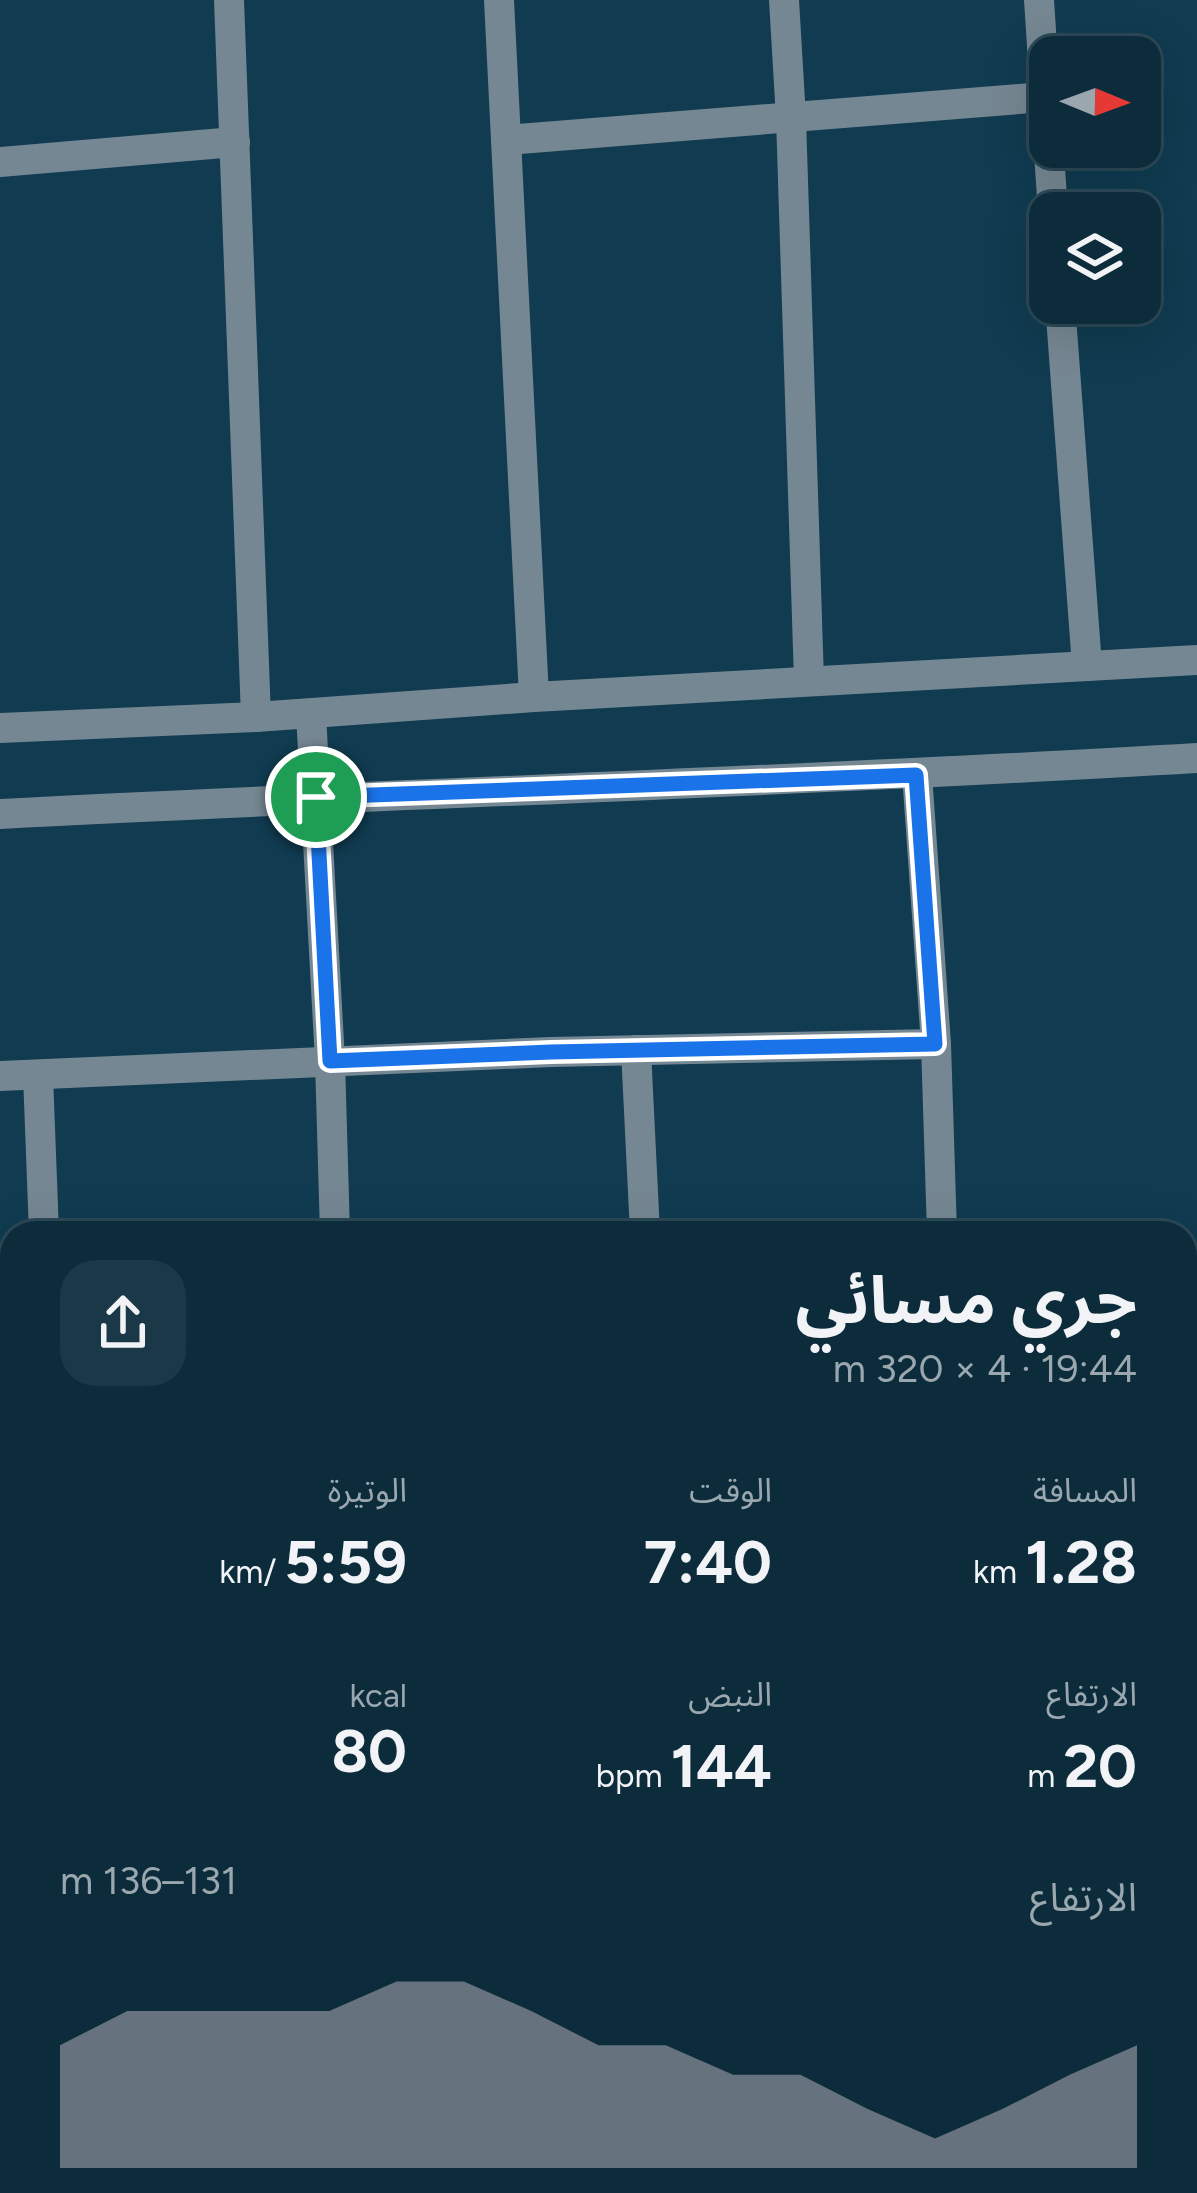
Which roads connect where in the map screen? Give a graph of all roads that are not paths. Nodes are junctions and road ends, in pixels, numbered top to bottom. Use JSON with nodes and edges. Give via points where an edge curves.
{"nodes":[{"id":1,"x":229,"y":0,"type":"edge"},
{"id":2,"x":499,"y":0,"type":"edge"},
{"id":3,"x":784,"y":0,"type":"edge"},
{"id":4,"x":1039,"y":0,"type":"edge"},
{"id":5,"x":1041,"y":36,"type":"edge"},
{"id":6,"x":1029,"y":98,"type":"edge"},
{"id":7,"x":791,"y":118,"type":"junction"},
{"id":8,"x":506,"y":140,"type":"junction"},
{"id":9,"x":235,"y":142,"type":"junction"},
{"id":10,"x":0,"y":162,"type":"edge"},
{"id":11,"x":1062,"y":324,"type":"edge"},
{"id":12,"x":1197,"y":660,"type":"edge"},
{"id":13,"x":1087,"y":666,"type":"junction"},
{"id":14,"x":809,"y":681,"type":"junction"},
{"id":15,"x":534,"y":697,"type":"junction"},
{"id":16,"x":311,"y":714,"type":"junction"},
{"id":17,"x":256,"y":717,"type":"junction"},
{"id":18,"x":0,"y":728,"type":"edge"},
{"id":19,"x":1197,"y":758,"type":"edge"},
{"id":20,"x":916,"y":775,"type":"junction"},
{"id":21,"x":316,"y":797,"type":"junction"},
{"id":22,"x":0,"y":814,"type":"edge"},
{"id":23,"x":935,"y":1044,"type":"junction"},
{"id":24,"x":636,"y":1050,"type":"junction"},
{"id":25,"x":330,"y":1061,"type":"junction"},
{"id":26,"x":38,"y":1075,"type":"junction"},
{"id":27,"x":0,"y":1076,"type":"edge"},
{"id":28,"x":44,"y":1221,"type":"edge"},
{"id":29,"x":335,"y":1221,"type":"edge"},
{"id":30,"x":644,"y":1221,"type":"edge"},
{"id":31,"x":942,"y":1221,"type":"edge"}],
"edges":[{"from":1,"to":9,"type":"street"},
{"from":2,"to":8,"type":"street"},
{"from":3,"to":7,"type":"street"},
{"from":4,"to":5,"type":"street"},
{"from":6,"to":7,"type":"street"},
{"from":7,"to":8,"type":"street"},
{"from":7,"to":14,"type":"street"},
{"from":8,"to":15,"type":"street"},
{"from":9,"to":10,"type":"street"},
{"from":9,"to":17,"type":"street"},
{"from":11,"to":13,"type":"street"},
{"from":12,"to":13,"type":"street"},
{"from":13,"to":14,"type":"street"},
{"from":14,"to":15,"type":"street"},
{"from":15,"to":16,"type":"street"},
{"from":16,"to":17,"type":"street"},
{"from":16,"to":21,"type":"street"},
{"from":17,"to":18,"type":"street"},
{"from":19,"to":20,"type":"street"},
{"from":20,"to":21,"type":"street"},
{"from":20,"to":23,"type":"street"},
{"from":21,"to":22,"type":"street"},
{"from":21,"to":25,"type":"street"},
{"from":23,"to":24,"type":"street"},
{"from":23,"to":31,"type":"street"},
{"from":24,"to":25,"type":"street"},
{"from":24,"to":30,"type":"street"},
{"from":25,"to":26,"type":"street"},
{"from":25,"to":29,"type":"street"},
{"from":26,"to":27,"type":"street"},
{"from":26,"to":28,"type":"street"}]}
